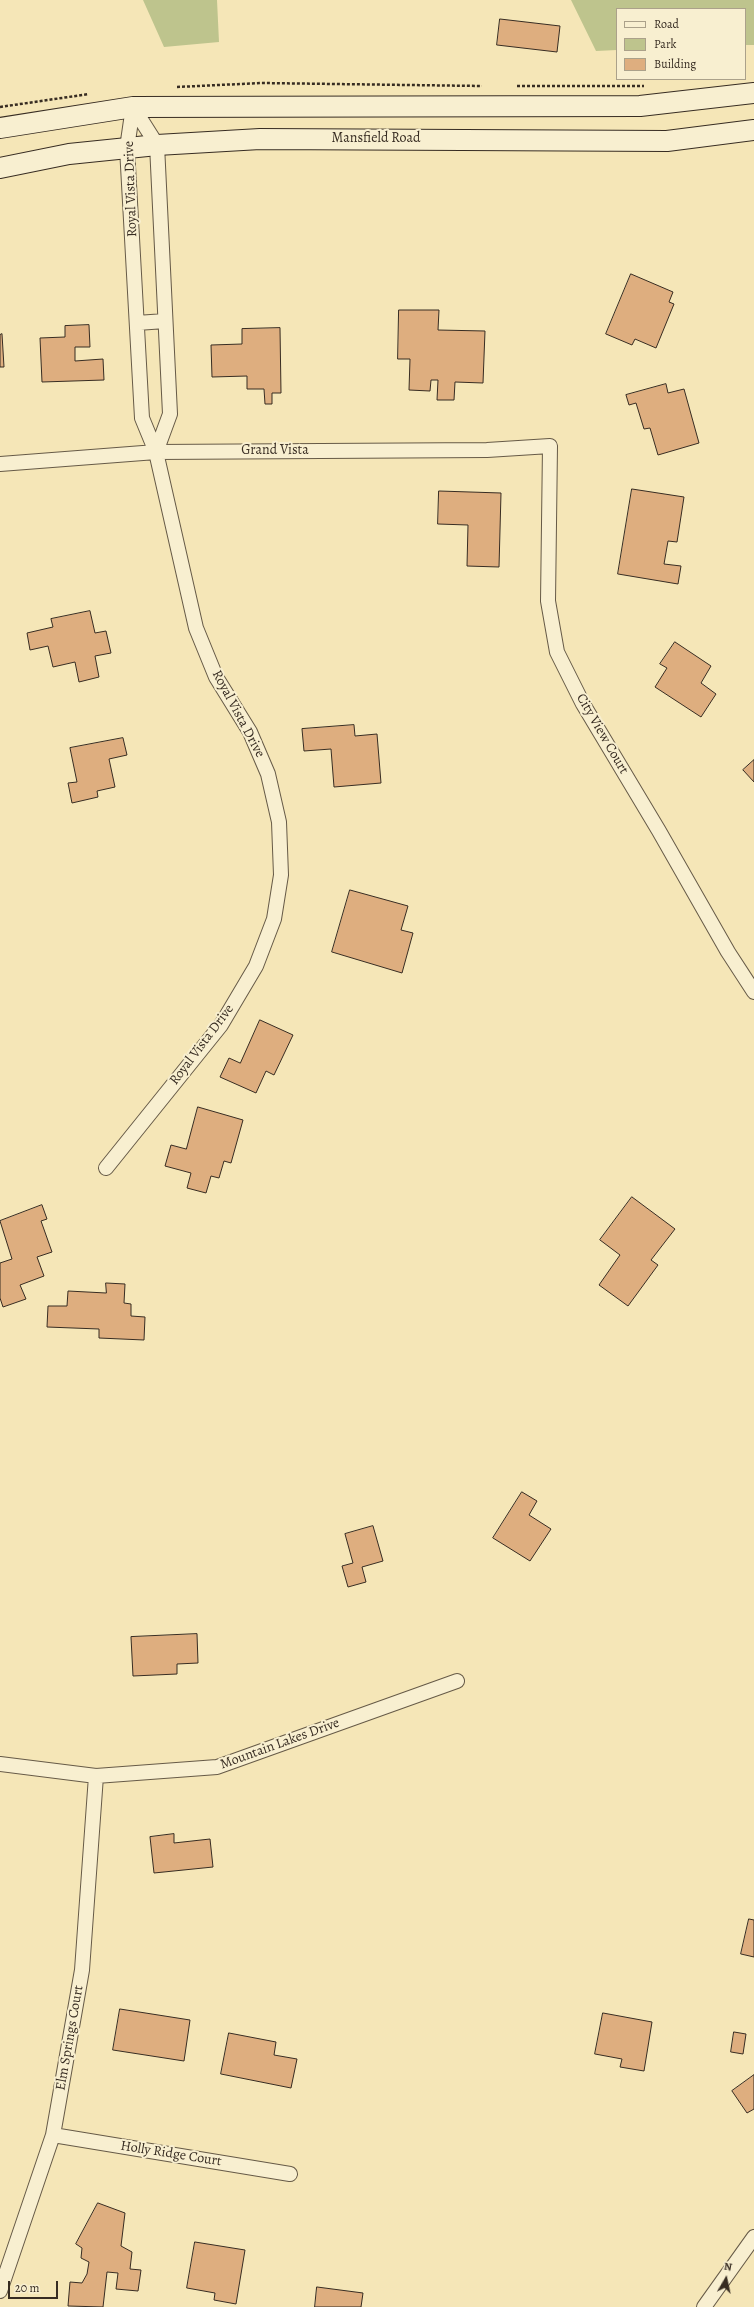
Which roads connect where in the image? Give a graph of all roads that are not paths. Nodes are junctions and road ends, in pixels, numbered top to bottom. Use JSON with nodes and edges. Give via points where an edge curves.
{"nodes":[{"id":1,"x":754,"y":93,"type":"edge"},
{"id":2,"x":133,"y":107,"type":"junction"},
{"id":3,"x":0,"y":128,"type":"edge"},
{"id":4,"x":754,"y":130,"type":"edge"},
{"id":5,"x":157,"y":145,"type":"junction"},
{"id":6,"x":127,"y":148,"type":"junction"},
{"id":7,"x":0,"y":168,"type":"edge"},
{"id":8,"x":165,"y":321,"type":"junction"},
{"id":9,"x":137,"y":323,"type":"junction"},
{"id":10,"x":550,"y":446,"type":"joint"},
{"id":11,"x":156,"y":452,"type":"junction"},
{"id":12,"x":0,"y":464,"type":"edge"},
{"id":13,"x":754,"y":992,"type":"edge"},
{"id":14,"x":106,"y":1168,"type":"dead end"},
{"id":15,"x":457,"y":1680,"type":"dead end"},
{"id":16,"x":0,"y":1764,"type":"edge"},
{"id":17,"x":96,"y":1776,"type":"junction"},
{"id":18,"x":53,"y":2135,"type":"junction"},
{"id":19,"x":290,"y":2174,"type":"dead end"},
{"id":20,"x":754,"y":2237,"type":"edge"},
{"id":21,"x":0,"y":2291,"type":"edge"},
{"id":22,"x":704,"y":2307,"type":"edge"}],
"edges":[{"from":1,"to":2,"type":"main road","via":[[640,106]]},
{"from":2,"to":3,"type":"main road"},
{"from":2,"to":5,"type":"street","name":"Royal Vista Drive"},
{"from":2,"to":6,"type":"street","name":"Royal Vista Drive"},
{"from":4,"to":5,"type":"main road","name":"Mansfield Road","via":[[666,141],[260,139]]},
{"from":5,"to":6,"type":"main road","name":"Mansfield Road"},
{"from":5,"to":8,"type":"street","name":"Royal Vista Drive"},
{"from":6,"to":7,"type":"main road","name":"Mansfield Road","via":[[69,154]]},
{"from":6,"to":9,"type":"street","name":"Royal Vista Drive"},
{"from":8,"to":9,"type":"street"},
{"from":8,"to":11,"type":"street","name":"Royal Vista Drive","via":[[170,414]]},
{"from":9,"to":11,"type":"street","name":"Royal Vista Drive","via":[[142,418]]},
{"from":10,"to":11,"type":"street","name":"Grand Vista","via":[[501,450]]},
{"from":10,"to":13,"type":"street","name":"City View Court","via":[[548,601],[557,652],[583,704]]},
{"from":11,"to":12,"type":"street","name":"Grand Vista"},
{"from":11,"to":14,"type":"street","name":"Royal Vista Drive","via":[[196,628],[216,677],[250,732],[268,774],[278,822],[281,875],[274,920],[256,966],[222,1024]]},
{"from":15,"to":17,"type":"street","name":"Mountain Lakes Drive","via":[[217,1767]]},
{"from":16,"to":17,"type":"street","name":"Mountain Lakes Drive"},
{"from":17,"to":18,"type":"street","name":"Elm Springs Court","via":[[82,1970]]},
{"from":18,"to":19,"type":"street","name":"Holly Ridge Court"},
{"from":18,"to":21,"type":"street","name":"Elm Springs Court"},
{"from":20,"to":22,"type":"street"}]}
